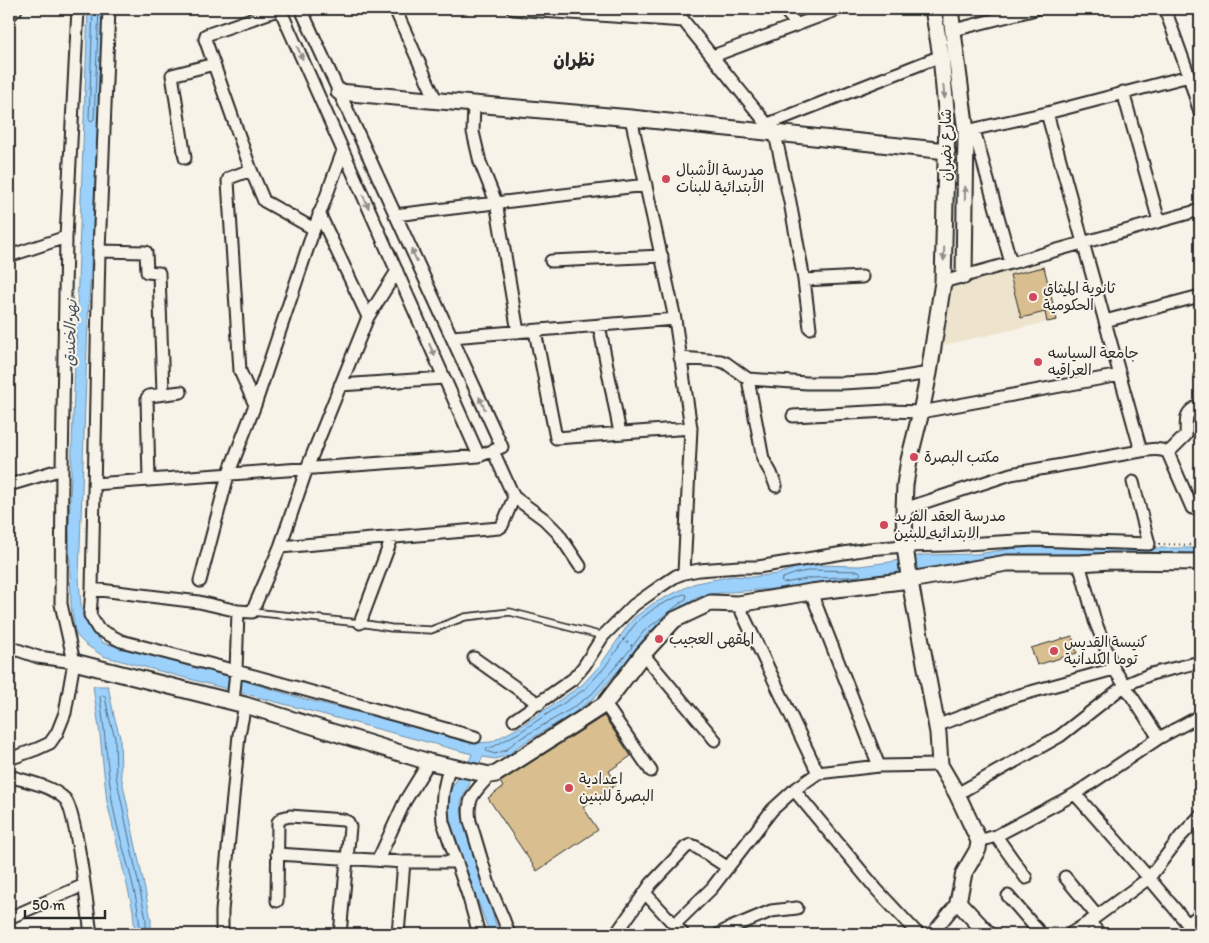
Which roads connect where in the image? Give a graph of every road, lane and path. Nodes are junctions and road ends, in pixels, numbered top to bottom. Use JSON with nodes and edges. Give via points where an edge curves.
{"nodes":[{"id":1,"x":14,"y":9,"type":"edge"},
{"id":2,"x":78,"y":9,"type":"edge"},
{"id":3,"x":109,"y":9,"type":"edge"},
{"id":4,"x":280,"y":9,"type":"edge"},
{"id":5,"x":302,"y":9,"type":"edge"},
{"id":6,"x":395,"y":9,"type":"edge"},
{"id":7,"x":513,"y":9,"type":"edge"},
{"id":8,"x":674,"y":9,"type":"edge"},
{"id":9,"x":784,"y":9,"type":"edge"},
{"id":10,"x":839,"y":9,"type":"edge"},
{"id":11,"x":933,"y":9,"type":"edge"},
{"id":12,"x":950,"y":9,"type":"edge"},
{"id":13,"x":1036,"y":9,"type":"edge"},
{"id":14,"x":1165,"y":9,"type":"edge"},
{"id":15,"x":565,"y":11,"type":"edge"},
{"id":16,"x":9,"y":13,"type":"edge"},
{"id":17,"x":684,"y":21,"type":"junction"},
{"id":18,"x":796,"y":25,"type":"junction"},
{"id":19,"x":954,"y":30,"type":"junction"},
{"id":20,"x":937,"y":34,"type":"junction"},
{"id":21,"x":712,"y":56,"type":"junction"},
{"id":22,"x":941,"y":56,"type":"junction"},
{"id":23,"x":214,"y":64,"type":"junction"},
{"id":24,"x":1189,"y":76,"type":"junction"},
{"id":25,"x":340,"y":92,"type":"junction"},
{"id":26,"x":1122,"y":92,"type":"junction"},
{"id":27,"x":1198,"y":98,"type":"edge"},
{"id":28,"x":320,"y":100,"type":"junction"},
{"id":29,"x":436,"y":100,"type":"junction"},
{"id":30,"x":474,"y":104,"type":"junction"},
{"id":31,"x":1047,"y":113,"type":"junction"},
{"id":32,"x":1200,"y":113,"type":"edge"},
{"id":33,"x":631,"y":118,"type":"junction"},
{"id":34,"x":772,"y":129,"type":"junction"},
{"id":35,"x":970,"y":130,"type":"junction"},
{"id":36,"x":343,"y":151,"type":"junction"},
{"id":37,"x":947,"y":151,"type":"junction"},
{"id":38,"x":185,"y":158,"type":"dead end"},
{"id":39,"x":251,"y":170,"type":"junction"},
{"id":40,"x":646,"y":185,"type":"junction"},
{"id":41,"x":496,"y":202,"type":"junction"},
{"id":42,"x":1200,"y":210,"type":"edge"},
{"id":43,"x":319,"y":213,"type":"junction"},
{"id":44,"x":396,"y":215,"type":"junction"},
{"id":45,"x":1159,"y":222,"type":"junction"},
{"id":46,"x":314,"y":229,"type":"junction"},
{"id":47,"x":66,"y":237,"type":"junction"},
{"id":48,"x":1083,"y":243,"type":"junction"},
{"id":49,"x":99,"y":251,"type":"junction"},
{"id":50,"x":9,"y":256,"type":"edge"},
{"id":51,"x":662,"y":256,"type":"junction"},
{"id":52,"x":551,"y":261,"type":"dead end"},
{"id":53,"x":1012,"y":263,"type":"junction"},
{"id":54,"x":397,"y":271,"type":"junction"},
{"id":55,"x":964,"y":276,"type":"junction"},
{"id":56,"x":862,"y":278,"type":"dead end"},
{"id":57,"x":804,"y":280,"type":"junction"},
{"id":58,"x":943,"y":282,"type":"junction"},
{"id":59,"x":1200,"y":296,"type":"edge"},
{"id":60,"x":368,"y":316,"type":"junction"},
{"id":61,"x":675,"y":319,"type":"junction"},
{"id":62,"x":1105,"y":322,"type":"junction"},
{"id":63,"x":599,"y":325,"type":"junction"},
{"id":64,"x":810,"y":328,"type":"dead end"},
{"id":65,"x":535,"y":330,"type":"junction"},
{"id":66,"x":518,"y":332,"type":"junction"},
{"id":67,"x":452,"y":338,"type":"junction"},
{"id":68,"x":680,"y":358,"type":"junction"},
{"id":69,"x":929,"y":373,"type":"junction"},
{"id":70,"x":1120,"y":375,"type":"junction"},
{"id":71,"x":444,"y":378,"type":"junction"},
{"id":72,"x":748,"y":379,"type":"junction"},
{"id":73,"x":340,"y":386,"type":"junction"},
{"id":74,"x":181,"y":392,"type":"dead end"},
{"id":75,"x":163,"y":394,"type":"junction"},
{"id":76,"x":255,"y":405,"type":"junction"},
{"id":77,"x":1200,"y":405,"type":"edge"},
{"id":78,"x":921,"y":412,"type":"junction"},
{"id":79,"x":793,"y":416,"type":"dead end"},
{"id":80,"x":691,"y":428,"type":"junction"},
{"id":81,"x":620,"y":433,"type":"junction"},
{"id":82,"x":497,"y":449,"type":"junction"},
{"id":83,"x":1141,"y":451,"type":"junction"},
{"id":84,"x":1168,"y":453,"type":"junction"},
{"id":85,"x":479,"y":456,"type":"junction"},
{"id":86,"x":307,"y":468,"type":"junction"},
{"id":87,"x":62,"y":469,"type":"junction"},
{"id":88,"x":228,"y":475,"type":"junction"},
{"id":89,"x":149,"y":480,"type":"junction"},
{"id":90,"x":1133,"y":482,"type":"dead end"},
{"id":91,"x":94,"y":484,"type":"junction"},
{"id":92,"x":9,"y":485,"type":"edge"},
{"id":93,"x":776,"y":486,"type":"dead end"},
{"id":94,"x":514,"y":497,"type":"junction"},
{"id":95,"x":904,"y":509,"type":"junction"},
{"id":96,"x":1200,"y":509,"type":"edge"},
{"id":97,"x":392,"y":538,"type":"junction"},
{"id":98,"x":1149,"y":544,"type":"junction"},
{"id":99,"x":1200,"y":545,"type":"edge"},
{"id":100,"x":280,"y":547,"type":"junction"},
{"id":101,"x":906,"y":547,"type":"junction"},
{"id":102,"x":1200,"y":562,"type":"edge"},
{"id":103,"x":1079,"y":563,"type":"junction"},
{"id":104,"x":580,"y":566,"type":"dead end"},
{"id":105,"x":684,"y":573,"type":"junction"},
{"id":106,"x":909,"y":578,"type":"junction"},
{"id":107,"x":200,"y":581,"type":"dead end"},
{"id":108,"x":92,"y":589,"type":"junction"},
{"id":109,"x":811,"y":592,"type":"junction"},
{"id":110,"x":738,"y":604,"type":"junction"},
{"id":111,"x":238,"y":611,"type":"junction"},
{"id":112,"x":252,"y":612,"type":"junction"},
{"id":113,"x":360,"y":623,"type":"junction"},
{"id":114,"x":603,"y":636,"type":"junction"},
{"id":115,"x":619,"y":636,"type":"dead end"},
{"id":116,"x":9,"y":647,"type":"edge"},
{"id":117,"x":641,"y":653,"type":"junction"},
{"id":118,"x":474,"y":658,"type":"dead end"},
{"id":119,"x":74,"y":662,"type":"junction"},
{"id":120,"x":1200,"y":662,"type":"edge"},
{"id":121,"x":1114,"y":669,"type":"junction"},
{"id":122,"x":236,"y":672,"type":"junction"},
{"id":123,"x":1125,"y":685,"type":"junction"},
{"id":124,"x":237,"y":702,"type":"junction"},
{"id":125,"x":538,"y":704,"type":"junction"},
{"id":126,"x":605,"y":704,"type":"junction"},
{"id":127,"x":1200,"y":716,"type":"edge"},
{"id":128,"x":514,"y":720,"type":"dead end"},
{"id":129,"x":936,"y":726,"type":"junction"},
{"id":130,"x":475,"y":736,"type":"dead end"},
{"id":131,"x":1160,"y":738,"type":"junction"},
{"id":132,"x":715,"y":740,"type":"dead end"},
{"id":133,"x":9,"y":759,"type":"edge"},
{"id":134,"x":429,"y":762,"type":"junction"},
{"id":135,"x":940,"y":765,"type":"junction"},
{"id":136,"x":878,"y":766,"type":"junction"},
{"id":137,"x":455,"y":768,"type":"junction"},
{"id":138,"x":650,"y":772,"type":"dead end"},
{"id":139,"x":485,"y":774,"type":"junction"},
{"id":140,"x":818,"y":774,"type":"junction"},
{"id":141,"x":9,"y":776,"type":"edge"},
{"id":142,"x":794,"y":790,"type":"junction"},
{"id":143,"x":957,"y":794,"type":"junction"},
{"id":144,"x":1075,"y":794,"type":"junction"},
{"id":145,"x":1200,"y":816,"type":"edge"},
{"id":146,"x":996,"y":836,"type":"junction"},
{"id":147,"x":979,"y":841,"type":"junction"},
{"id":148,"x":278,"y":854,"type":"junction"},
{"id":149,"x":348,"y":858,"type":"junction"},
{"id":150,"x":378,"y":860,"type":"junction"},
{"id":151,"x":404,"y":862,"type":"junction"},
{"id":152,"x":457,"y":862,"type":"junction"},
{"id":153,"x":727,"y":867,"type":"junction"},
{"id":154,"x":1066,"y":877,"type":"dead end"},
{"id":155,"x":1026,"y":878,"type":"dead end"},
{"id":156,"x":1149,"y":878,"type":"junction"},
{"id":157,"x":84,"y":885,"type":"junction"},
{"id":158,"x":645,"y":893,"type":"junction"},
{"id":159,"x":1008,"y":896,"type":"dead end"},
{"id":160,"x":277,"y":901,"type":"dead end"},
{"id":161,"x":958,"y":902,"type":"junction"},
{"id":162,"x":797,"y":908,"type":"dead end"},
{"id":163,"x":10,"y":915,"type":"edge"},
{"id":164,"x":1200,"y":915,"type":"edge"},
{"id":165,"x":1093,"y":919,"type":"junction"},
{"id":166,"x":1187,"y":924,"type":"junction"},
{"id":167,"x":674,"y":925,"type":"junction"},
{"id":168,"x":726,"y":932,"type":"edge"},
{"id":169,"x":91,"y":934,"type":"edge"},
{"id":170,"x":222,"y":934,"type":"edge"},
{"id":171,"x":340,"y":934,"type":"edge"},
{"id":172,"x":398,"y":934,"type":"edge"},
{"id":173,"x":479,"y":934,"type":"edge"},
{"id":174,"x":509,"y":934,"type":"edge"},
{"id":175,"x":616,"y":934,"type":"edge"},
{"id":176,"x":683,"y":934,"type":"edge"},
{"id":177,"x":918,"y":934,"type":"edge"},
{"id":178,"x":932,"y":934,"type":"edge"},
{"id":179,"x":988,"y":934,"type":"edge"},
{"id":180,"x":1041,"y":934,"type":"edge"},
{"id":181,"x":1070,"y":934,"type":"edge"},
{"id":182,"x":1100,"y":934,"type":"edge"},
{"id":183,"x":1196,"y":934,"type":"edge"}],
"edges":[{"from":1,"to":16,"type":"street"},
{"from":2,"to":47,"type":"street"},
{"from":3,"to":49,"type":"street"},
{"from":4,"to":23,"type":"street","via":[[206,35]]},
{"from":4,"to":28,"type":"street","one_way":true},
{"from":5,"to":25,"type":"street"},
{"from":6,"to":29,"type":"street"},
{"from":7,"to":15,"type":"street"},
{"from":8,"to":17,"type":"street"},
{"from":9,"to":18,"type":"street"},
{"from":10,"to":18,"type":"street"},
{"from":11,"to":20,"type":"street","name":"شارع نضران"},
{"from":12,"to":19,"type":"street","name":"شارع نضران"},
{"from":13,"to":19,"type":"street"},
{"from":14,"to":24,"type":"street"},
{"from":15,"to":17,"type":"street"},
{"from":17,"to":21,"type":"street"},
{"from":18,"to":21,"type":"street"},
{"from":19,"to":20,"type":"street"},
{"from":19,"to":35,"type":"street","name":"شارع نضران"},
{"from":20,"to":22,"type":"street","name":"شارع نضران"},
{"from":21,"to":34,"type":"street"},
{"from":22,"to":34,"type":"street"},
{"from":22,"to":37,"type":"street","name":"شارع نضران","one_way":true},
{"from":23,"to":38,"type":"street","via":[[172,74]]},
{"from":23,"to":39,"type":"street"},
{"from":24,"to":26,"type":"street"},
{"from":24,"to":27,"type":"street"},
{"from":25,"to":28,"type":"street"},
{"from":25,"to":29,"type":"street"},
{"from":25,"to":44,"type":"street"},
{"from":26,"to":31,"type":"street"},
{"from":26,"to":45,"type":"street"},
{"from":27,"to":32,"type":"street"},
{"from":28,"to":36,"type":"street"},
{"from":29,"to":30,"type":"street"},
{"from":30,"to":33,"type":"street"},
{"from":30,"to":41,"type":"street","via":[[473,132],[480,162]]},
{"from":31,"to":35,"type":"street"},
{"from":31,"to":48,"type":"street"},
{"from":33,"to":34,"type":"street"},
{"from":33,"to":40,"type":"street"},
{"from":34,"to":37,"type":"street"},
{"from":34,"to":57,"type":"street"},
{"from":35,"to":53,"type":"street"},
{"from":55,"to":35,"type":"street","name":"شارع نضران","one_way":true},
{"from":36,"to":43,"type":"street"},
{"from":36,"to":54,"type":"street","one_way":true},
{"from":37,"to":58,"type":"street","name":"شارع نضران","one_way":true},
{"from":39,"to":46,"type":"street","via":[[264,201]]},
{"from":39,"to":76,"type":"street","via":[[228,181],[240,372]]},
{"from":40,"to":41,"type":"street"},
{"from":40,"to":51,"type":"street"},
{"from":41,"to":44,"type":"street"},
{"from":41,"to":66,"type":"street"},
{"from":42,"to":45,"type":"street"},
{"from":43,"to":46,"type":"street"},
{"from":43,"to":60,"type":"street"},
{"from":67,"to":44,"type":"street","one_way":true},
{"from":45,"to":48,"type":"street"},
{"from":46,"to":76,"type":"street"},
{"from":47,"to":50,"type":"street"},
{"from":47,"to":87,"type":"street"},
{"from":48,"to":53,"type":"street"},
{"from":48,"to":62,"type":"street"},
{"from":49,"to":75,"type":"street","via":[[146,252],[147,272],[159,273]]},
{"from":49,"to":91,"type":"street"},
{"from":51,"to":52,"type":"street"},
{"from":51,"to":61,"type":"street"},
{"from":53,"to":55,"type":"street"},
{"from":54,"to":60,"type":"street"},
{"from":54,"to":71,"type":"street","one_way":true},
{"from":55,"to":58,"type":"street"},
{"from":56,"to":57,"type":"street"},
{"from":57,"to":64,"type":"street"},
{"from":58,"to":69,"type":"street","name":"شارع نضران"},
{"from":59,"to":62,"type":"street"},
{"from":60,"to":73,"type":"street"},
{"from":61,"to":63,"type":"street"},
{"from":61,"to":68,"type":"street"},
{"from":62,"to":70,"type":"street"},
{"from":63,"to":65,"type":"street"},
{"from":63,"to":81,"type":"street"},
{"from":65,"to":66,"type":"street"},
{"from":65,"to":81,"type":"street","via":[[556,438]]},
{"from":66,"to":67,"type":"street"},
{"from":82,"to":67,"type":"street","one_way":true},
{"from":68,"to":72,"type":"street","via":[[721,361]]},
{"from":68,"to":80,"type":"street"},
{"from":69,"to":72,"type":"street","via":[[844,384]]},
{"from":69,"to":78,"type":"street","name":"شارع نضران"},
{"from":70,"to":78,"type":"street"},
{"from":70,"to":83,"type":"street"},
{"from":71,"to":73,"type":"street"},
{"from":71,"to":85,"type":"street"},
{"from":72,"to":93,"type":"street","via":[[762,459]]},
{"from":73,"to":86,"type":"street"},
{"from":74,"to":75,"type":"street"},
{"from":75,"to":89,"type":"street","via":[[147,398]]},
{"from":76,"to":88,"type":"street"},
{"from":77,"to":84,"type":"street","via":[[1187,414],[1186,435]]},
{"from":78,"to":79,"type":"street"},
{"from":78,"to":95,"type":"street","name":"شارع نضران","via":[[909,460]]},
{"from":80,"to":81,"type":"street"},
{"from":80,"to":105,"type":"street"},
{"from":82,"to":85,"type":"street"},
{"from":82,"to":94,"type":"street"},
{"from":83,"to":84,"type":"street","via":[[1159,449]]},
{"from":83,"to":95,"type":"street","via":[[1011,474]]},
{"from":84,"to":96,"type":"street","via":[[1189,503],[1192,508]]},
{"from":85,"to":86,"type":"street"},
{"from":86,"to":88,"type":"street"},
{"from":86,"to":100,"type":"street"},
{"from":87,"to":92,"type":"street"},
{"from":87,"to":119,"type":"street","via":[[61,604]]},
{"from":88,"to":89,"type":"street"},
{"from":88,"to":107,"type":"street"},
{"from":89,"to":91,"type":"street"},
{"from":90,"to":98,"type":"street"},
{"from":91,"to":108,"type":"street"},
{"from":94,"to":97,"type":"street","via":[[499,528]]},
{"from":94,"to":104,"type":"street","via":[[558,533]]},
{"from":95,"to":101,"type":"street","name":"شارع نضران"},
{"from":97,"to":100,"type":"street"},
{"from":97,"to":113,"type":"street"},
{"from":98,"to":99,"type":"path"},
{"from":98,"to":101,"type":"street","via":[[1034,540]]},
{"from":100,"to":112,"type":"street"},
{"from":101,"to":105,"type":"street","via":[[868,549],[758,567]]},
{"from":101,"to":106,"type":"street","name":"شارع نضران"},
{"from":102,"to":103,"type":"street"},
{"from":103,"to":106,"type":"street","via":[[1008,563]]},
{"from":103,"to":121,"type":"street","via":[[1095,621]]},
{"from":105,"to":114,"type":"street","via":[[634,605]]},
{"from":106,"to":109,"type":"street"},
{"from":106,"to":129,"type":"street","name":"شارع نضران"},
{"from":108,"to":111,"type":"street","via":[[199,602]]},
{"from":108,"to":122,"type":"street","via":[[90,615],[98,629],[121,641]]},
{"from":109,"to":110,"type":"street"},
{"from":109,"to":136,"type":"street"},
{"from":110,"to":117,"type":"street","via":[[710,603],[674,620]]},
{"from":110,"to":140,"type":"street"},
{"from":111,"to":112,"type":"street"},
{"from":111,"to":122,"type":"street"},
{"from":112,"to":113,"type":"lane"},
{"from":113,"to":114,"type":"lane","via":[[431,630],[465,618],[510,612]]},
{"from":114,"to":125,"type":"street","via":[[573,679]]},
{"from":115,"to":117,"type":"path"},
{"from":116,"to":119,"type":"street"},
{"from":117,"to":126,"type":"street"},
{"from":117,"to":132,"type":"street"},
{"from":118,"to":125,"type":"street"},
{"from":119,"to":124,"type":"street"},
{"from":119,"to":133,"type":"street","via":[[65,713],[57,733],[50,743]]},
{"from":120,"to":123,"type":"street","via":[[1151,674]]},
{"from":121,"to":123,"type":"street"},
{"from":121,"to":129,"type":"street","via":[[1016,696]]},
{"from":122,"to":124,"type":"street"},
{"from":122,"to":130,"type":"street"},
{"from":123,"to":131,"type":"street"},
{"from":123,"to":143,"type":"street","via":[[1060,736]]},
{"from":124,"to":134,"type":"street"},
{"from":124,"to":170,"type":"street","via":[[239,734]]},
{"from":125,"to":128,"type":"street"},
{"from":126,"to":138,"type":"street"},
{"from":126,"to":139,"type":"street","via":[[496,774]]},
{"from":127,"to":131,"type":"street"},
{"from":129,"to":135,"type":"street","name":"شارع نضران"},
{"from":131,"to":144,"type":"street"},
{"from":134,"to":137,"type":"street"},
{"from":134,"to":150,"type":"street","via":[[405,801]]},
{"from":135,"to":136,"type":"street"},
{"from":135,"to":143,"type":"street"},
{"from":136,"to":140,"type":"street"},
{"from":137,"to":139,"type":"street"},
{"from":137,"to":152,"type":"street","via":[[443,793],[442,809]]},
{"from":139,"to":174,"type":"street","via":[[472,794],[470,821],[490,888]]},
{"from":140,"to":142,"type":"street"},
{"from":141,"to":157,"type":"street","via":[[50,788],[67,800]]},
{"from":142,"to":153,"type":"street","via":[[772,810]]},
{"from":142,"to":177,"type":"street","via":[[876,890]]},
{"from":143,"to":147,"type":"street"},
{"from":144,"to":146,"type":"street"},
{"from":144,"to":156,"type":"street"},
{"from":145,"to":156,"type":"street"},
{"from":146,"to":147,"type":"street"},
{"from":146,"to":155,"type":"street"},
{"from":147,"to":161,"type":"street","via":[[978,850],[964,873]]},
{"from":148,"to":149,"type":"street"},
{"from":148,"to":149,"type":"street","via":[[278,822],[290,816],[348,822]]},
{"from":148,"to":160,"type":"street"},
{"from":149,"to":150,"type":"street"},
{"from":149,"to":171,"type":"street"},
{"from":150,"to":151,"type":"street"},
{"from":151,"to":152,"type":"street"},
{"from":151,"to":172,"type":"street"},
{"from":152,"to":173,"type":"street"},
{"from":153,"to":158,"type":"street","via":[[691,845]]},
{"from":153,"to":167,"type":"street","via":[[712,888]]},
{"from":154,"to":165,"type":"street"},
{"from":156,"to":165,"type":"street"},
{"from":156,"to":166,"type":"street"},
{"from":157,"to":163,"type":"street"},
{"from":157,"to":169,"type":"street"},
{"from":158,"to":167,"type":"street"},
{"from":158,"to":175,"type":"street"},
{"from":159,"to":180,"type":"street"},
{"from":161,"to":178,"type":"street"},
{"from":161,"to":179,"type":"street"},
{"from":162,"to":168,"type":"street","via":[[771,911]]},
{"from":164,"to":166,"type":"street"},
{"from":165,"to":181,"type":"street"},
{"from":165,"to":182,"type":"street"},
{"from":166,"to":183,"type":"street"},
{"from":167,"to":176,"type":"street"}]}
